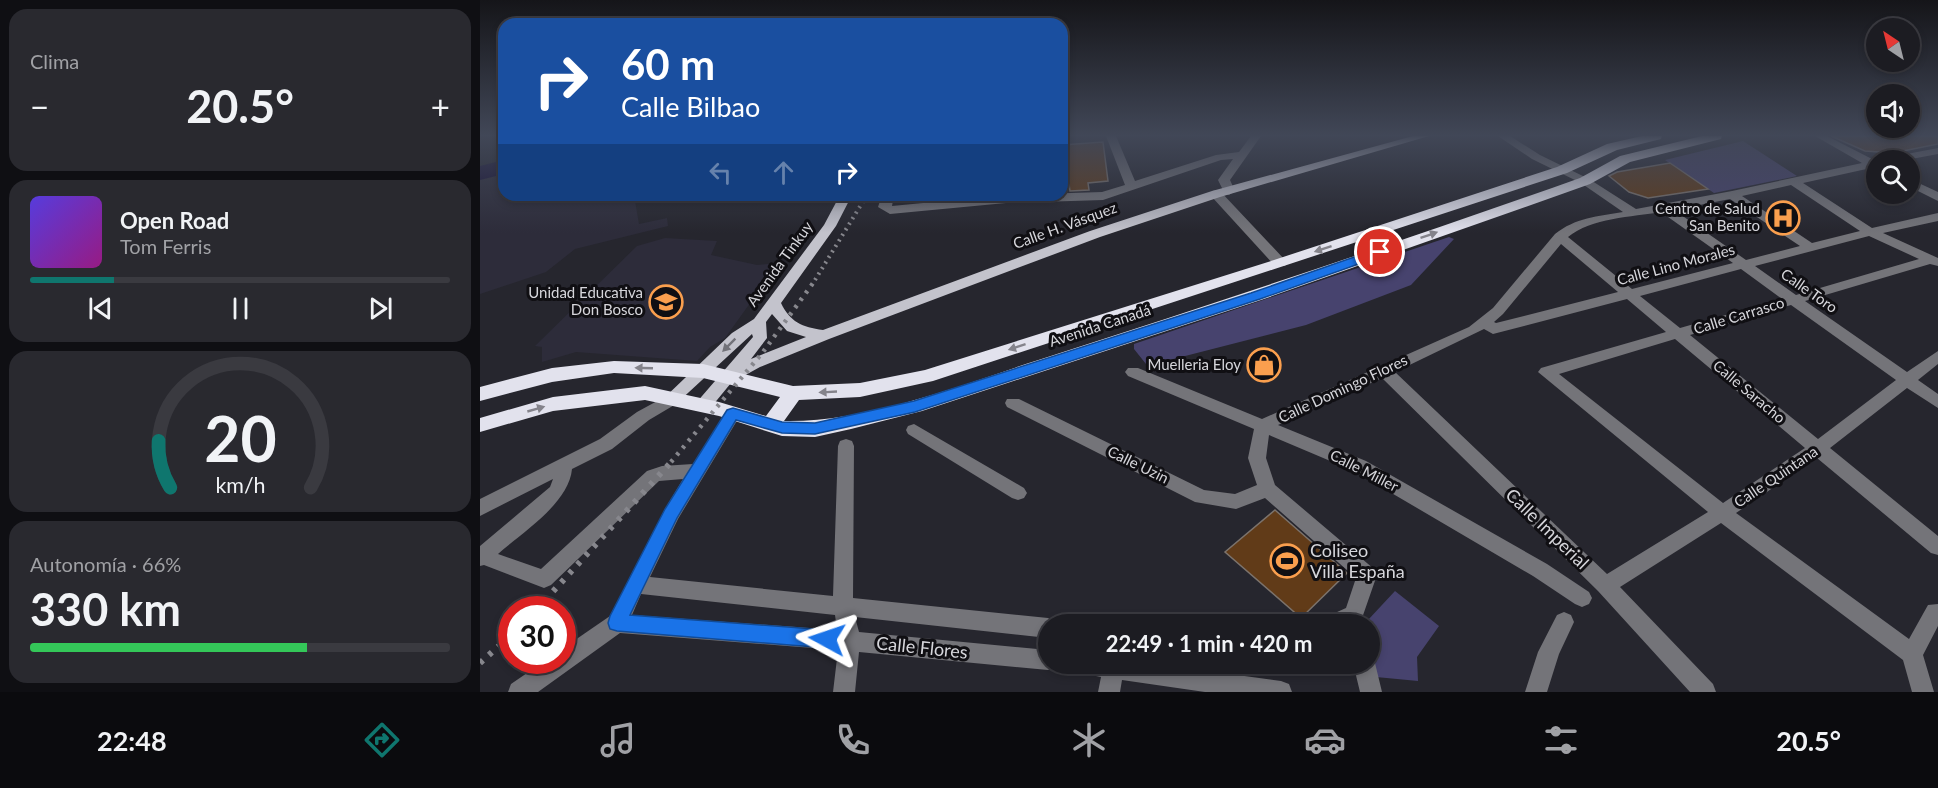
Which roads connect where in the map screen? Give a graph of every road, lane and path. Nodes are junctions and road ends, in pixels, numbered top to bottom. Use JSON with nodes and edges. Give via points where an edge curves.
{"nodes":[{"id":1,"x":1124,"y":168,"type":"edge"},
{"id":2,"x":1185,"y":168,"type":"edge"},
{"id":3,"x":1232,"y":168,"type":"edge"},
{"id":4,"x":1310,"y":168,"type":"edge"},
{"id":5,"x":1559,"y":168,"type":"edge"},
{"id":6,"x":1566,"y":168,"type":"edge"},
{"id":7,"x":1608,"y":168,"type":"edge"},
{"id":8,"x":1854,"y":168,"type":"edge"},
{"id":9,"x":1562,"y":170,"type":"junction"},
{"id":10,"x":1585,"y":181,"type":"junction"},
{"id":11,"x":1792,"y":181,"type":"junction"},
{"id":12,"x":1131,"y":186,"type":"junction"},
{"id":13,"x":1920,"y":188,"type":"edge"},
{"id":14,"x":1223,"y":193,"type":"junction"},
{"id":15,"x":1732,"y":195,"type":"junction"},
{"id":16,"x":1068,"y":196,"type":"edge"},
{"id":17,"x":1938,"y":197,"type":"edge"},
{"id":18,"x":843,"y":201,"type":"edge"},
{"id":19,"x":886,"y":201,"type":"edge"},
{"id":20,"x":971,"y":201,"type":"edge"},
{"id":21,"x":1662,"y":207,"type":"junction"},
{"id":22,"x":1633,"y":213,"type":"junction"},
{"id":23,"x":1938,"y":217,"type":"edge"},
{"id":24,"x":1870,"y":232,"type":"junction"},
{"id":25,"x":1560,"y":237,"type":"junction"},
{"id":26,"x":1810,"y":247,"type":"junction"},
{"id":27,"x":1935,"y":262,"type":"edge"},
{"id":28,"x":1280,"y":263,"type":"junction"},
{"id":29,"x":1743,"y":264,"type":"junction"},
{"id":30,"x":1632,"y":295,"type":"junction"},
{"id":31,"x":1792,"y":300,"type":"junction"},
{"id":32,"x":774,"y":303,"type":"junction"},
{"id":33,"x":759,"y":322,"type":"junction"},
{"id":34,"x":1488,"y":325,"type":"junction"},
{"id":35,"x":824,"y":335,"type":"junction"},
{"id":36,"x":1680,"y":335,"type":"junction"},
{"id":37,"x":1938,"y":356,"type":"edge"},
{"id":38,"x":1383,"y":370,"type":"junction"},
{"id":39,"x":703,"y":371,"type":"junction"},
{"id":40,"x":1133,"y":372,"type":"dead end"},
{"id":41,"x":728,"y":378,"type":"junction"},
{"id":42,"x":1906,"y":379,"type":"junction"},
{"id":43,"x":793,"y":393,"type":"junction"},
{"id":44,"x":480,"y":394,"type":"edge"},
{"id":45,"x":670,"y":400,"type":"junction"},
{"id":46,"x":1938,"y":402,"type":"edge"},
{"id":47,"x":1012,"y":403,"type":"dead end"},
{"id":48,"x":702,"y":407,"type":"junction"},
{"id":49,"x":733,"y":414,"type":"junction"},
{"id":50,"x":480,"y":425,"type":"edge"},
{"id":51,"x":770,"y":425,"type":"junction"},
{"id":52,"x":1263,"y":425,"type":"junction"},
{"id":53,"x":914,"y":430,"type":"dead end"},
{"id":54,"x":846,"y":446,"type":"dead end"},
{"id":55,"x":1817,"y":449,"type":"junction"},
{"id":56,"x":562,"y":468,"type":"junction"},
{"id":57,"x":696,"y":471,"type":"junction"},
{"id":58,"x":1267,"y":489,"type":"junction"},
{"id":59,"x":1018,"y":493,"type":"dead end"},
{"id":60,"x":480,"y":508,"type":"edge"},
{"id":61,"x":1722,"y":513,"type":"junction"},
{"id":62,"x":1938,"y":547,"type":"edge"},
{"id":63,"x":481,"y":557,"type":"edge"},
{"id":64,"x":638,"y":585,"type":"junction"},
{"id":65,"x":1605,"y":585,"type":"junction"},
{"id":66,"x":1582,"y":598,"type":"dead end"},
{"id":67,"x":843,"y":606,"type":"junction"},
{"id":68,"x":1356,"y":614,"type":"edge"},
{"id":69,"x":1937,"y":614,"type":"edge"},
{"id":70,"x":1564,"y":622,"type":"dead end"},
{"id":71,"x":617,"y":623,"type":"junction"},
{"id":72,"x":1038,"y":627,"type":"edge"},
{"id":73,"x":850,"y":641,"type":"junction"},
{"id":74,"x":1912,"y":654,"type":"junction"},
{"id":75,"x":1038,"y":659,"type":"edge"},
{"id":76,"x":1112,"y":674,"type":"edge"},
{"id":77,"x":1160,"y":674,"type":"edge"},
{"id":78,"x":1367,"y":674,"type":"edge"},
{"id":79,"x":519,"y":692,"type":"edge"},
{"id":80,"x":844,"y":692,"type":"edge"},
{"id":81,"x":1109,"y":692,"type":"edge"},
{"id":82,"x":1281,"y":692,"type":"edge"},
{"id":83,"x":1371,"y":692,"type":"edge"},
{"id":84,"x":1536,"y":692,"type":"edge"},
{"id":85,"x":1705,"y":692,"type":"edge"},
{"id":86,"x":1923,"y":692,"type":"edge"}],
"edges":[{"from":1,"to":12,"type":"street"},
{"from":2,"to":12,"type":"street"},
{"from":3,"to":14,"type":"street","via":[[1224,180]]},
{"from":4,"to":14,"type":"main road","name":"Calle H. Vásquez"},
{"from":5,"to":9,"type":"street"},
{"from":6,"to":9,"type":"highway","name":"Avenida Canadá"},
{"from":7,"to":10,"type":"highway","name":"Avenida Canadá"},
{"from":8,"to":11,"type":"street","name":"Calle Domingo Flores"},
{"from":9,"to":10,"type":"street"},
{"from":9,"to":28,"type":"highway","name":"Avenida Canadá","one_way":true},
{"from":10,"to":22,"type":"street"},
{"from":51,"to":10,"type":"highway","name":"Avenida Canadá","one_way":true,"via":[[815,429],[915,406],[1255,296]]},
{"from":11,"to":15,"type":"street","name":"Calle Domingo Flores"},
{"from":11,"to":24,"type":"street"},
{"from":12,"to":16,"type":"street","via":[[1103,196]]},
{"from":13,"to":17,"type":"street"},
{"from":14,"to":28,"type":"street"},
{"from":14,"to":35,"type":"main road","name":"Calle H. Vásquez","via":[[1095,234]]},
{"from":15,"to":21,"type":"street","name":"Calle Domingo Flores"},
{"from":15,"to":26,"type":"street"},
{"from":18,"to":32,"type":"main road","name":"Avenida Tinkuy","via":[[830,226]]},
{"from":19,"to":20,"type":"street","via":[[884,207],[890,210]]},
{"from":21,"to":22,"type":"street","name":"Calle Domingo Flores"},
{"from":21,"to":29,"type":"street","name":"Calle Toro"},
{"from":22,"to":25,"type":"street","name":"Calle Domingo Flores","via":[[1587,222]]},
{"from":23,"to":24,"type":"street","name":"Calle Lino Morales"},
{"from":24,"to":26,"type":"street","name":"Calle Lino Morales"},
{"from":24,"to":27,"type":"street"},
{"from":25,"to":30,"type":"street","name":"Calle Saracho"},
{"from":25,"to":34,"type":"street","name":"Calle Domingo Flores"},
{"from":26,"to":29,"type":"street","name":"Calle Lino Morales"},
{"from":27,"to":31,"type":"street","name":"Calle Carrasco"},
{"from":28,"to":43,"type":"highway","name":"Avenida Canadá","one_way":true,"via":[[926,376],[860,390]]},
{"from":29,"to":30,"type":"street","name":"Calle Lino Morales"},
{"from":29,"to":31,"type":"street","name":"Calle Toro"},
{"from":30,"to":34,"type":"street","name":"Calle Lino Morales"},
{"from":30,"to":36,"type":"street","name":"Calle Saracho"},
{"from":31,"to":36,"type":"street","name":"Calle Carrasco"},
{"from":31,"to":42,"type":"street","name":"Calle Toro"},
{"from":32,"to":33,"type":"main road","name":"Avenida Tinkuy"},
{"from":32,"to":35,"type":"main road","via":[[785,323]]},
{"from":33,"to":39,"type":"main road","name":"Avenida Tinkuy","one_way":true,"via":[[737,337]]},
{"from":33,"to":41,"type":"main road","name":"Avenida Tinkuy","via":[[760,338]]},
{"from":34,"to":38,"type":"street","name":"Calle Domingo Flores"},
{"from":35,"to":41,"type":"main road","name":"Calle H. Vásquez"},
{"from":36,"to":55,"type":"street","name":"Calle Saracho"},
{"from":36,"to":61,"type":"street","name":"Calle Carrasco","via":[[1546,372]]},
{"from":37,"to":42,"type":"street","name":"Calle Quintana"},
{"from":38,"to":52,"type":"street","name":"Calle Domingo Flores"},
{"from":38,"to":65,"type":"street","name":"Calle Imperial"},
{"from":39,"to":41,"type":"highway","name":"Avenida Canadá"},
{"from":39,"to":44,"type":"highway","name":"Avenida Canadá","one_way":true,"via":[[614,367],[552,375]]},
{"from":39,"to":45,"type":"main road","name":"Avenida Tinkuy"},
{"from":40,"to":52,"type":"street","name":"Calle Miller"},
{"from":41,"to":43,"type":"highway","name":"Avenida Canadá"},
{"from":41,"to":48,"type":"main road","name":"Avenida Tinkuy"},
{"from":42,"to":46,"type":"street","name":"Calle Toro"},
{"from":42,"to":55,"type":"street","name":"Calle Quintana"},
{"from":43,"to":51,"type":"highway"},
{"from":45,"to":48,"type":"highway","name":"Avenida Canadá"},
{"from":50,"to":45,"type":"highway","name":"Avenida Canadá","one_way":true,"via":[[553,405],[622,393],[645,393]]},
{"from":45,"to":56,"type":"street","via":[[606,444]]},
{"from":47,"to":58,"type":"street","name":"Calle Uzin","via":[[1201,497],[1236,502]]},
{"from":48,"to":49,"type":"highway","name":"Avenida Canadá"},
{"from":49,"to":51,"type":"highway","name":"Avenida Canadá"},
{"from":49,"to":57,"type":"street"},
{"from":52,"to":58,"type":"street","name":"Calle Domingo Flores","via":[[1257,458]]},
{"from":52,"to":66,"type":"street","name":"Calle Miller","via":[[1360,466]]},
{"from":53,"to":59,"type":"street"},
{"from":54,"to":67,"type":"street"},
{"from":55,"to":61,"type":"street","name":"Calle Quintana"},
{"from":55,"to":62,"type":"street","name":"Calle Saracho"},
{"from":56,"to":60,"type":"street"},
{"from":56,"to":63,"type":"street","via":[[562,481],[556,492]]},
{"from":57,"to":63,"type":"street","via":[[653,477],[544,579]]},
{"from":57,"to":64,"type":"street"},
{"from":58,"to":68,"type":"street","via":[[1367,575]]},
{"from":61,"to":65,"type":"street","name":"Calle Quintana"},
{"from":61,"to":74,"type":"street"},
{"from":64,"to":67,"type":"street"},
{"from":64,"to":71,"type":"street"},
{"from":65,"to":85,"type":"street","name":"Calle Imperial"},
{"from":67,"to":72,"type":"street"},
{"from":67,"to":73,"type":"street"},
{"from":69,"to":74,"type":"street"},
{"from":70,"to":84,"type":"street"},
{"from":71,"to":73,"type":"street","name":"Calle Flores"},
{"from":71,"to":79,"type":"street"},
{"from":73,"to":75,"type":"street","name":"Calle Flores"},
{"from":73,"to":80,"type":"street"},
{"from":74,"to":86,"type":"street"},
{"from":76,"to":81,"type":"street"},
{"from":77,"to":82,"type":"street"},
{"from":78,"to":83,"type":"street"}]}
